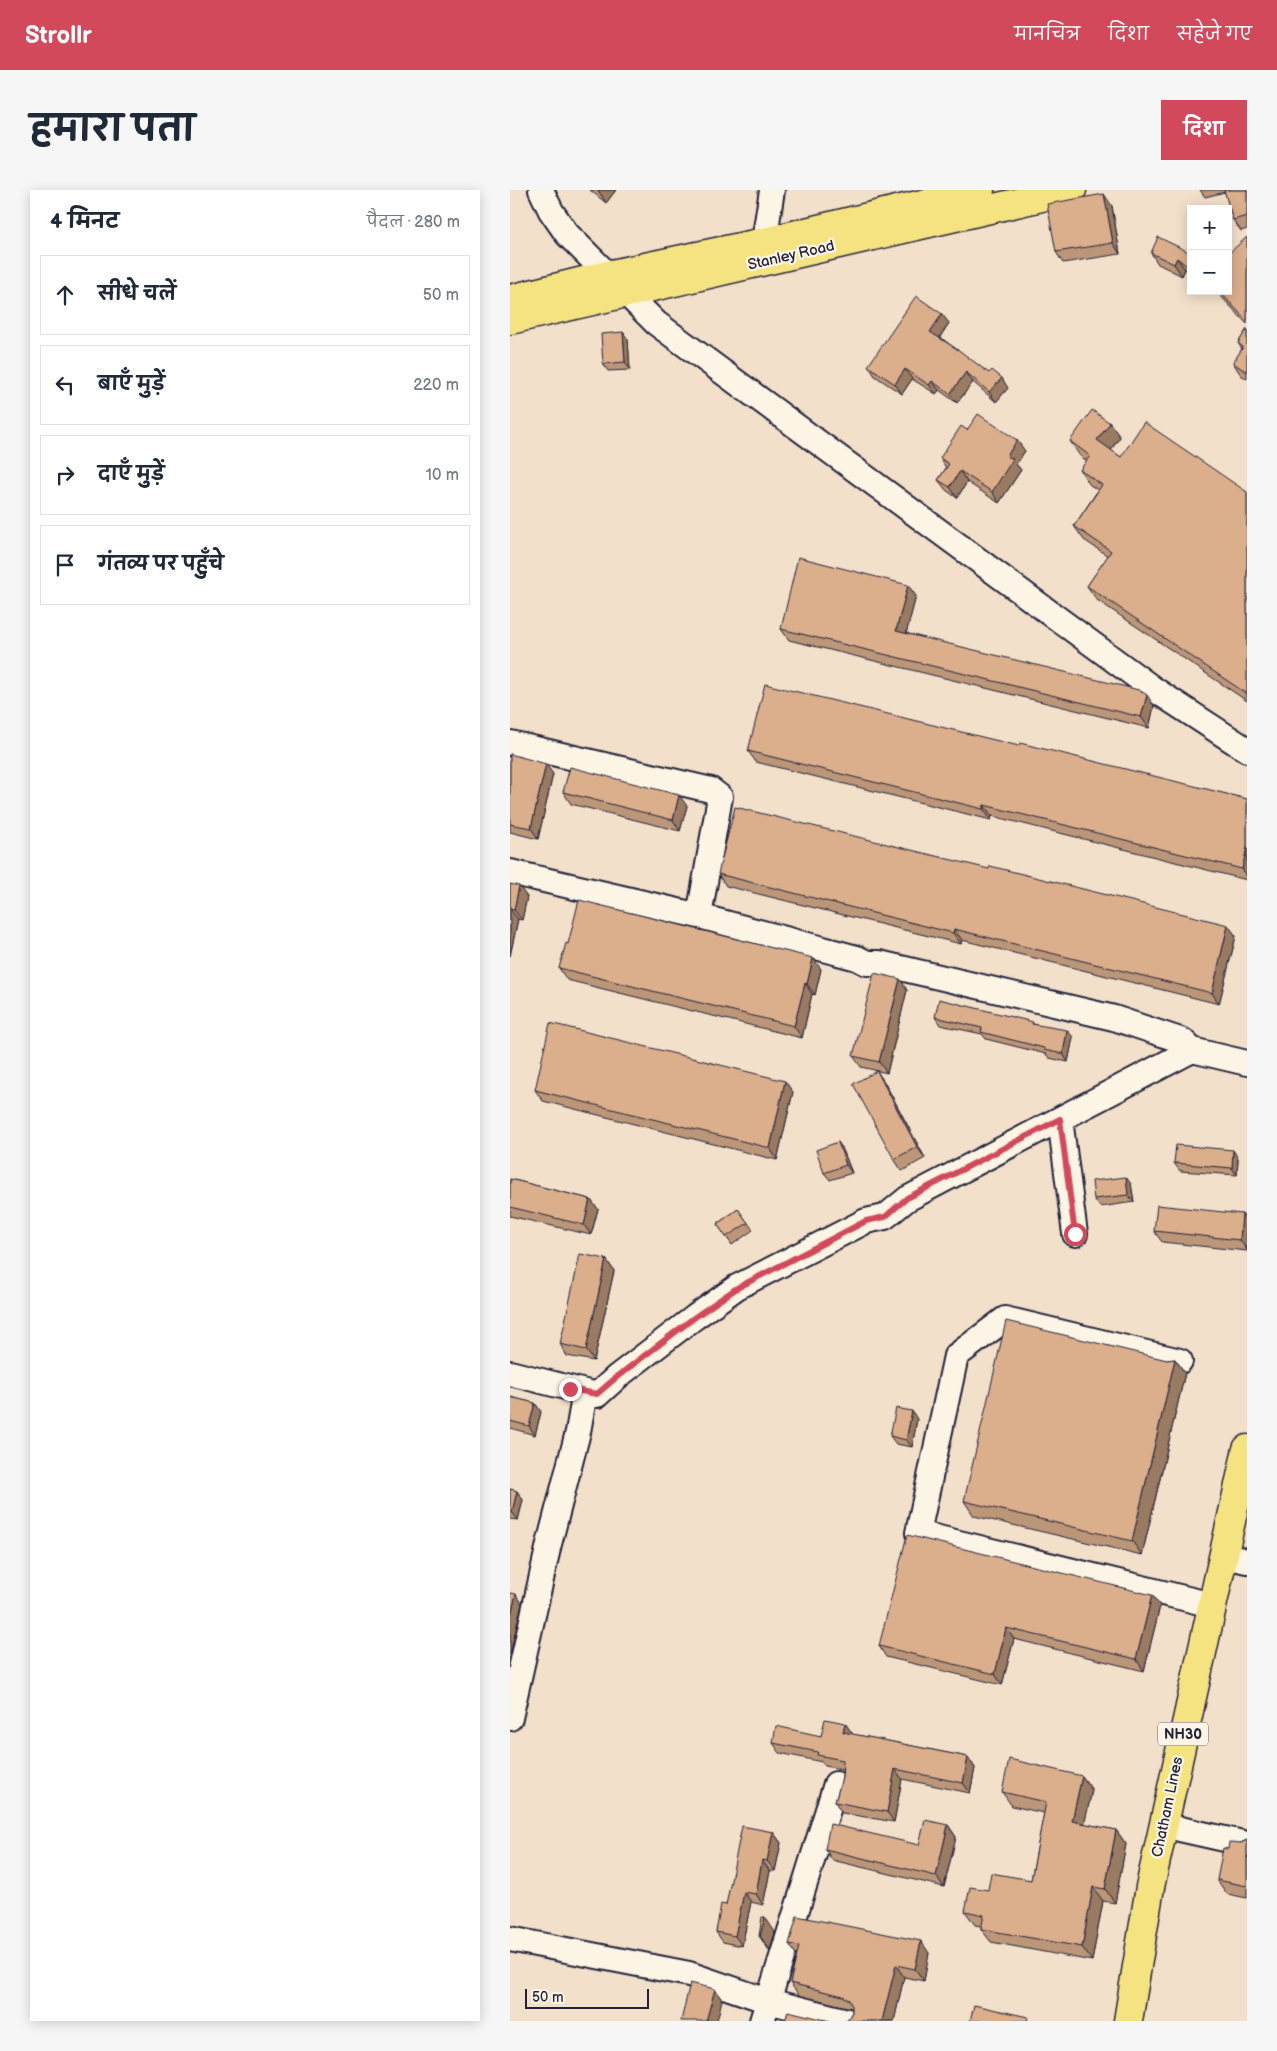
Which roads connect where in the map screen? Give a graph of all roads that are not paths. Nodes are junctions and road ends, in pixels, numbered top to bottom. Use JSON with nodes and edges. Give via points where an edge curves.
{"nodes":[{"id":1,"x":541,"y":190,"type":"edge"},
{"id":2,"x":772,"y":190,"type":"edge"},
{"id":3,"x":980,"y":190,"type":"edge"},
{"id":4,"x":1072,"y":190,"type":"edge"},
{"id":5,"x":764,"y":242,"type":"junction"},
{"id":6,"x":616,"y":284,"type":"junction"},
{"id":7,"x":510,"y":299,"type":"edge"},
{"id":8,"x":510,"y":320,"type":"edge"},
{"id":9,"x":510,"y":743,"type":"edge"},
{"id":10,"x":1247,"y":750,"type":"edge"},
{"id":11,"x":510,"y":872,"type":"edge"},
{"id":12,"x":699,"y":916,"type":"junction"},
{"id":13,"x":1192,"y":1050,"type":"junction"},
{"id":14,"x":1247,"y":1063,"type":"edge"},
{"id":15,"x":1060,"y":1119,"type":"junction"},
{"id":16,"x":1075,"y":1234,"type":"dead end"},
{"id":17,"x":1180,"y":1361,"type":"dead end"},
{"id":18,"x":510,"y":1373,"type":"edge"},
{"id":19,"x":586,"y":1392,"type":"junction"},
{"id":20,"x":1247,"y":1449,"type":"edge"},
{"id":21,"x":1247,"y":1518,"type":"edge"},
{"id":22,"x":1243,"y":1560,"type":"edge"},
{"id":23,"x":1212,"y":1605,"type":"junction"},
{"id":24,"x":510,"y":1718,"type":"edge"},
{"id":25,"x":836,"y":1784,"type":"dead end"},
{"id":26,"x":1180,"y":1829,"type":"junction"},
{"id":27,"x":1247,"y":1844,"type":"edge"},
{"id":28,"x":510,"y":1939,"type":"edge"},
{"id":29,"x":765,"y":2011,"type":"edge"},
{"id":30,"x":847,"y":2021,"type":"edge"},
{"id":31,"x":1128,"y":2021,"type":"edge"},
{"id":32,"x":1148,"y":2021,"type":"edge"}],
"edges":[{"from":1,"to":6,"type":"street","via":[[567,234]]},
{"from":2,"to":5,"type":"street"},
{"from":3,"to":5,"type":"main road","name":"Stanley Road"},
{"from":4,"to":6,"type":"main road","name":"Stanley Road"},
{"from":5,"to":6,"type":"main road","name":"Stanley Road"},
{"from":6,"to":7,"type":"main road","name":"Stanley Road"},
{"from":6,"to":8,"type":"main road","name":"Stanley Road"},
{"from":6,"to":10,"type":"street","via":[[656,323],[1152,688]]},
{"from":9,"to":12,"type":"street","via":[[711,790],[720,797]]},
{"from":11,"to":12,"type":"street"},
{"from":12,"to":13,"type":"street","via":[[867,963],[879,963],[1114,1018],[1183,1041]]},
{"from":13,"to":14,"type":"street"},
{"from":13,"to":15,"type":"street"},
{"from":15,"to":16,"type":"street"},
{"from":15,"to":19,"type":"street","via":[[907,1198],[885,1217],[866,1221],[737,1288],[656,1346],[597,1394]]},
{"from":17,"to":23,"type":"street","via":[[1005,1319],[956,1356],[918,1533]]},
{"from":18,"to":19,"type":"street"},
{"from":19,"to":24,"type":"street"},
{"from":20,"to":23,"type":"main road","name":"Chatham Lines","number":"NH30"},
{"from":21,"to":22,"type":"main road","name":"Chatham Lines","number":"NH30"},
{"from":22,"to":26,"type":"main road","name":"Chatham Lines","number":"NH30"},
{"from":23,"to":31,"type":"main road","name":"Chatham Lines","number":"NH30","via":[[1150,1887]]},
{"from":25,"to":29,"type":"street"},
{"from":26,"to":27,"type":"street"},
{"from":26,"to":32,"type":"main road","name":"Chatham Lines","number":"NH30","via":[[1160,1929]]},
{"from":28,"to":29,"type":"street","via":[[689,1974]]},
{"from":29,"to":30,"type":"street"}]}
